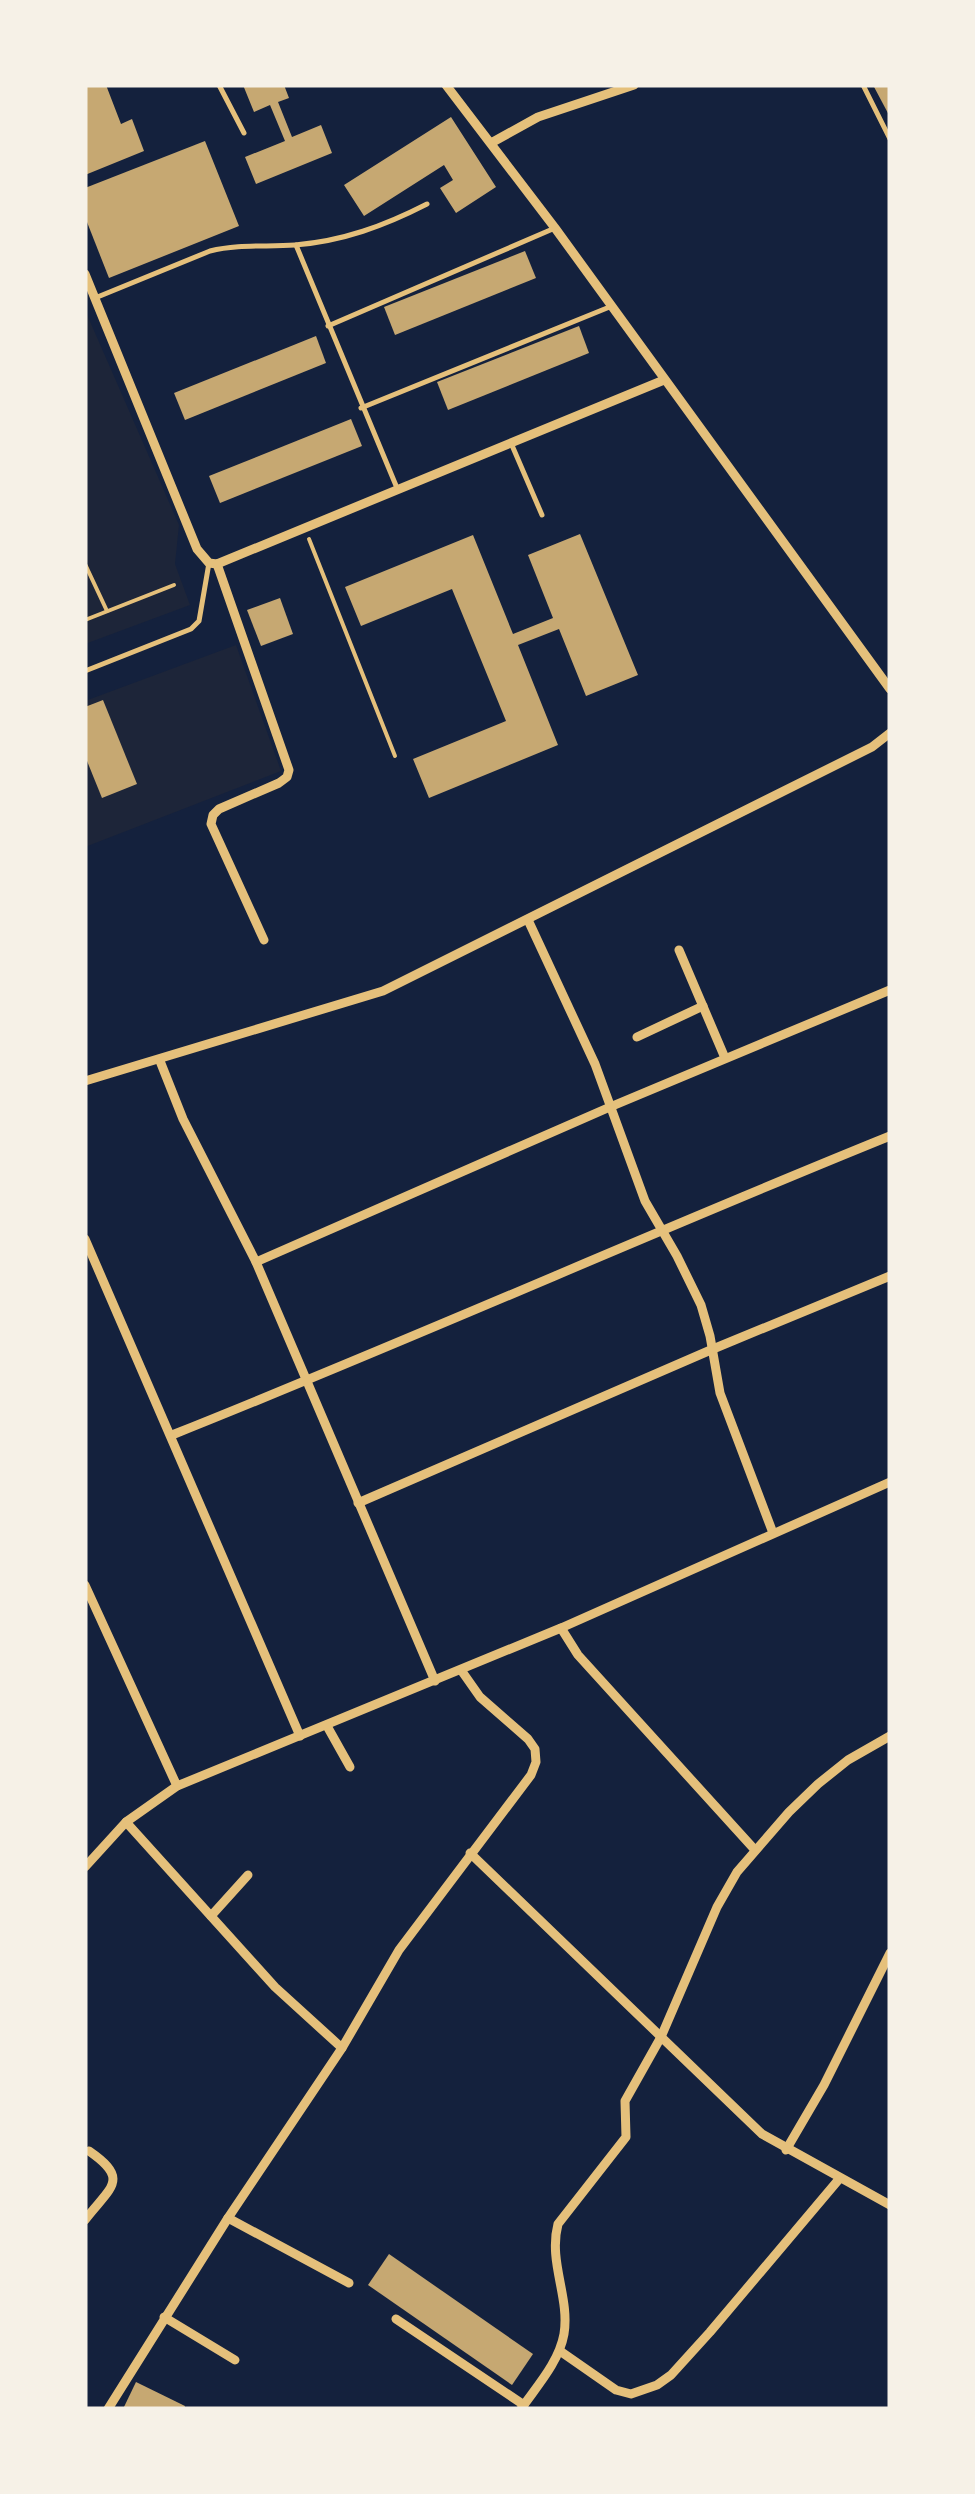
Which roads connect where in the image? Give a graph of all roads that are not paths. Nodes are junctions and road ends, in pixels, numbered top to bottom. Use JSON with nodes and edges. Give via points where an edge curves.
{"nodes":[{"id":1,"x":219,"y":85,"type":"edge"},
{"id":2,"x":446,"y":85,"type":"edge"},
{"id":3,"x":634,"y":85,"type":"edge"},
{"id":4,"x":864,"y":85,"type":"edge"},
{"id":5,"x":244,"y":134,"type":"dead end"},
{"id":6,"x":890,"y":139,"type":"edge"},
{"id":7,"x":491,"y":143,"type":"junction"},
{"id":8,"x":427,"y":204,"type":"dead end"},
{"id":9,"x":554,"y":228,"type":"junction"},
{"id":10,"x":296,"y":244,"type":"junction"},
{"id":11,"x":85,"y":276,"type":"edge"},
{"id":12,"x":95,"y":298,"type":"junction"},
{"id":13,"x":612,"y":306,"type":"junction"},
{"id":14,"x":328,"y":326,"type":"junction"},
{"id":15,"x":664,"y":380,"type":"junction"},
{"id":16,"x":361,"y":408,"type":"junction"},
{"id":17,"x":512,"y":443,"type":"junction"},
{"id":18,"x":398,"y":491,"type":"junction"},
{"id":19,"x":542,"y":515,"type":"dead end"},
{"id":20,"x":213,"y":564,"type":"junction"},
{"id":21,"x":85,"y":671,"type":"edge"},
{"id":22,"x":890,"y":689,"type":"edge"},
{"id":23,"x":890,"y":733,"type":"edge"},
{"id":24,"x":528,"y":920,"type":"junction"},
{"id":25,"x":264,"y":940,"type":"dead end"},
{"id":26,"x":679,"y":950,"type":"dead end"},
{"id":27,"x":890,"y":990,"type":"edge"},
{"id":28,"x":702,"y":1006,"type":"junction"},
{"id":29,"x":637,"y":1037,"type":"dead end"},
{"id":30,"x":725,"y":1058,"type":"junction"},
{"id":31,"x":160,"y":1061,"type":"junction"},
{"id":32,"x":85,"y":1081,"type":"edge"},
{"id":33,"x":610,"y":1107,"type":"junction"},
{"id":34,"x":890,"y":1136,"type":"edge"},
{"id":35,"x":661,"y":1228,"type":"junction"},
{"id":36,"x":85,"y":1239,"type":"edge"},
{"id":37,"x":256,"y":1262,"type":"junction"},
{"id":38,"x":890,"y":1276,"type":"edge"},
{"id":39,"x":712,"y":1349,"type":"junction"},
{"id":40,"x":308,"y":1381,"type":"junction"},
{"id":41,"x":172,"y":1436,"type":"junction"},
{"id":42,"x":890,"y":1482,"type":"edge"},
{"id":43,"x":358,"y":1503,"type":"junction"},
{"id":44,"x":773,"y":1532,"type":"junction"},
{"id":45,"x":85,"y":1585,"type":"edge"},
{"id":46,"x":561,"y":1628,"type":"junction"},
{"id":47,"x":462,"y":1670,"type":"junction"},
{"id":48,"x":435,"y":1681,"type":"junction"},
{"id":49,"x":327,"y":1726,"type":"junction"},
{"id":50,"x":300,"y":1736,"type":"junction"},
{"id":51,"x":890,"y":1736,"type":"edge"},
{"id":52,"x":350,"y":1767,"type":"dead end"},
{"id":53,"x":177,"y":1786,"type":"junction"},
{"id":54,"x":126,"y":1822,"type":"junction"},
{"id":55,"x":755,"y":1850,"type":"junction"},
{"id":56,"x":470,"y":1853,"type":"junction"},
{"id":57,"x":85,"y":1867,"type":"edge"},
{"id":58,"x":248,"y":1875,"type":"dead end"},
{"id":59,"x":211,"y":1916,"type":"junction"},
{"id":60,"x":890,"y":1953,"type":"edge"},
{"id":61,"x":661,"y":2037,"type":"junction"},
{"id":62,"x":342,"y":2048,"type":"junction"},
{"id":63,"x":786,"y":2150,"type":"junction"},
{"id":64,"x":89,"y":2151,"type":"dead end"},
{"id":65,"x":840,"y":2178,"type":"junction"},
{"id":66,"x":890,"y":2205,"type":"edge"},
{"id":67,"x":228,"y":2218,"type":"junction"},
{"id":68,"x":85,"y":2220,"type":"edge"},
{"id":69,"x":349,"y":2283,"type":"dead end"},
{"id":70,"x":164,"y":2317,"type":"junction"},
{"id":71,"x":396,"y":2319,"type":"dead end"},
{"id":72,"x":560,"y":2351,"type":"junction"},
{"id":73,"x":235,"y":2360,"type":"dead end"},
{"id":74,"x":522,"y":2407,"type":"edge"},
{"id":75,"x":108,"y":2409,"type":"edge"}],
"edges":[{"from":1,"to":5,"type":"lane"},
{"from":2,"to":7,"type":"street"},
{"from":3,"to":7,"type":"street","via":[[538,118]]},
{"from":4,"to":6,"type":"lane"},
{"from":7,"to":9,"type":"street"},
{"from":8,"to":10,"type":"lane","via":[[360,234]]},
{"from":9,"to":13,"type":"street"},
{"from":9,"to":14,"type":"lane"},
{"from":10,"to":12,"type":"lane","via":[[210,250]]},
{"from":10,"to":14,"type":"lane"},
{"from":11,"to":12,"type":"street"},
{"from":12,"to":20,"type":"street","via":[[198,549]]},
{"from":13,"to":15,"type":"street"},
{"from":13,"to":16,"type":"lane"},
{"from":14,"to":16,"type":"lane"},
{"from":15,"to":17,"type":"street"},
{"from":15,"to":22,"type":"street"},
{"from":16,"to":18,"type":"lane"},
{"from":17,"to":18,"type":"street"},
{"from":17,"to":19,"type":"lane"},
{"from":18,"to":20,"type":"street"},
{"from":20,"to":21,"type":"lane","via":[[191,629]]},
{"from":20,"to":25,"type":"street","via":[[289,770],[279,784],[219,809],[211,824]]},
{"from":23,"to":24,"type":"street"},
{"from":24,"to":31,"type":"street","via":[[383,991]]},
{"from":24,"to":33,"type":"street"},
{"from":26,"to":28,"type":"street"},
{"from":27,"to":30,"type":"street"},
{"from":28,"to":29,"type":"street"},
{"from":28,"to":30,"type":"street"},
{"from":30,"to":33,"type":"street"},
{"from":31,"to":32,"type":"street"},
{"from":31,"to":37,"type":"street"},
{"from":33,"to":35,"type":"street","via":[[644,1201]]},
{"from":33,"to":37,"type":"street"},
{"from":34,"to":35,"type":"street"},
{"from":35,"to":39,"type":"street","via":[[700,1305]]},
{"from":35,"to":40,"type":"street"},
{"from":36,"to":41,"type":"street"},
{"from":37,"to":40,"type":"street"},
{"from":38,"to":39,"type":"street"},
{"from":39,"to":43,"type":"street"},
{"from":39,"to":44,"type":"street","via":[[724,1406]]},
{"from":40,"to":41,"type":"street"},
{"from":40,"to":43,"type":"street"},
{"from":41,"to":50,"type":"street"},
{"from":42,"to":44,"type":"street"},
{"from":43,"to":48,"type":"street"},
{"from":44,"to":46,"type":"street"},
{"from":45,"to":53,"type":"street"},
{"from":46,"to":47,"type":"street"},
{"from":46,"to":55,"type":"street"},
{"from":47,"to":48,"type":"street"},
{"from":47,"to":56,"type":"street","via":[[480,1697],[536,1749],[531,1774]]},
{"from":48,"to":49,"type":"street"},
{"from":49,"to":50,"type":"street"},
{"from":49,"to":52,"type":"street"},
{"from":50,"to":53,"type":"street"},
{"from":51,"to":55,"type":"street","via":[[818,1784]]},
{"from":53,"to":54,"type":"street"},
{"from":54,"to":57,"type":"street"},
{"from":54,"to":59,"type":"street"},
{"from":55,"to":61,"type":"street","via":[[717,1908]]},
{"from":56,"to":61,"type":"street"},
{"from":56,"to":62,"type":"street","via":[[399,1950]]},
{"from":58,"to":59,"type":"street"},
{"from":59,"to":62,"type":"street"},
{"from":60,"to":63,"type":"street"},
{"from":61,"to":63,"type":"street","via":[[743,2118]]},
{"from":61,"to":72,"type":"street","via":[[625,2101],[620,2146],[558,2224],[553,2242],[565,2320]]},
{"from":62,"to":67,"type":"street"},
{"from":63,"to":65,"type":"street"},
{"from":64,"to":68,"type":"street","via":[[115,2174]]},
{"from":65,"to":66,"type":"street"},
{"from":65,"to":72,"type":"street","via":[[657,2385],[631,2394],[616,2390]]},
{"from":67,"to":69,"type":"street"},
{"from":67,"to":70,"type":"street"},
{"from":70,"to":73,"type":"street"},
{"from":70,"to":75,"type":"street"},
{"from":71,"to":74,"type":"street"},
{"from":72,"to":74,"type":"street"}]}
